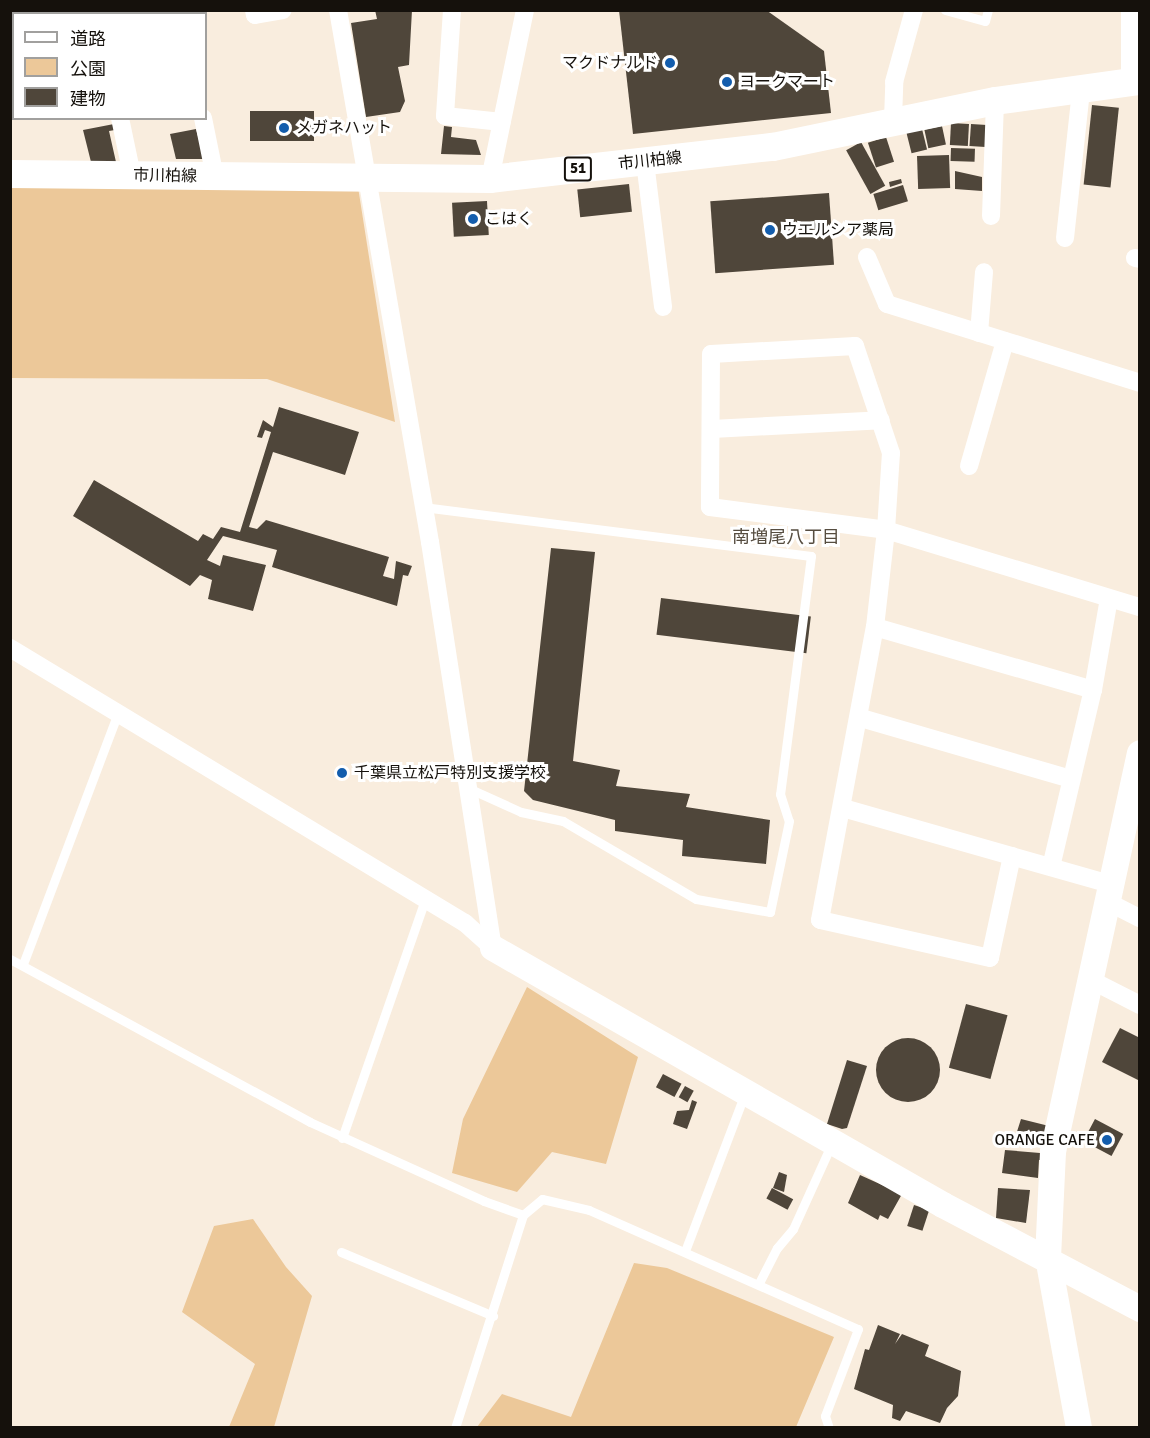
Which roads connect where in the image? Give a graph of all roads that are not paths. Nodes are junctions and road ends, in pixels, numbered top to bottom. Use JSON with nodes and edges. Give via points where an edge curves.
{"nodes":[{"id":1,"x":254,"y":10,"type":"edge"},
{"id":2,"x":284,"y":10,"type":"edge"},
{"id":3,"x":338,"y":10,"type":"edge"},
{"id":4,"x":452,"y":10,"type":"edge"},
{"id":5,"x":525,"y":10,"type":"edge"},
{"id":6,"x":914,"y":10,"type":"edge"},
{"id":7,"x":945,"y":10,"type":"edge"},
{"id":8,"x":988,"y":10,"type":"edge"},
{"id":9,"x":1130,"y":10,"type":"edge"},
{"id":10,"x":1135,"y":82,"type":"edge"},
{"id":11,"x":1081,"y":91,"type":"junction"},
{"id":12,"x":995,"y":102,"type":"junction"},
{"id":13,"x":120,"y":120,"type":"edge"},
{"id":14,"x":203,"y":120,"type":"edge"},
{"id":15,"x":893,"y":120,"type":"junction"},
{"id":16,"x":502,"y":122,"type":"junction"},
{"id":17,"x":645,"y":162,"type":"junction"},
{"id":18,"x":10,"y":174,"type":"edge"},
{"id":19,"x":132,"y":175,"type":"junction"},
{"id":20,"x":215,"y":177,"type":"junction"},
{"id":21,"x":369,"y":178,"type":"junction"},
{"id":22,"x":490,"y":179,"type":"junction"},
{"id":23,"x":991,"y":216,"type":"dead end"},
{"id":24,"x":1065,"y":238,"type":"dead end"},
{"id":25,"x":867,"y":257,"type":"dead end"},
{"id":26,"x":984,"y":272,"type":"dead end"},
{"id":27,"x":663,"y":307,"type":"dead end"},
{"id":28,"x":979,"y":333,"type":"junction"},
{"id":29,"x":1005,"y":341,"type":"junction"},
{"id":30,"x":1140,"y":383,"type":"edge"},
{"id":31,"x":881,"y":420,"type":"junction"},
{"id":32,"x":712,"y":429,"type":"junction"},
{"id":33,"x":969,"y":466,"type":"dead end"},
{"id":34,"x":423,"y":507,"type":"junction"},
{"id":35,"x":886,"y":530,"type":"junction"},
{"id":36,"x":1109,"y":598,"type":"junction"},
{"id":37,"x":1140,"y":607,"type":"edge"},
{"id":38,"x":875,"y":627,"type":"junction"},
{"id":39,"x":10,"y":648,"type":"edge"},
{"id":40,"x":1093,"y":690,"type":"junction"},
{"id":41,"x":118,"y":713,"type":"junction"},
{"id":42,"x":861,"y":718,"type":"junction"},
{"id":43,"x":1140,"y":753,"type":"edge"},
{"id":44,"x":1071,"y":779,"type":"junction"},
{"id":45,"x":470,"y":789,"type":"junction"},
{"id":46,"x":843,"y":808,"type":"junction"},
{"id":47,"x":1012,"y":856,"type":"junction"},
{"id":48,"x":1051,"y":867,"type":"junction"},
{"id":49,"x":1108,"y":893,"type":"junction"},
{"id":50,"x":425,"y":900,"type":"junction"},
{"id":51,"x":1140,"y":918,"type":"edge"},
{"id":52,"x":493,"y":948,"type":"junction"},
{"id":53,"x":10,"y":959,"type":"edge"},
{"id":54,"x":23,"y":964,"type":"junction"},
{"id":55,"x":1089,"y":979,"type":"junction"},
{"id":56,"x":1140,"y":1005,"type":"edge"},
{"id":57,"x":745,"y":1091,"type":"junction"},
{"id":58,"x":342,"y":1138,"type":"junction"},
{"id":59,"x":832,"y":1141,"type":"junction"},
{"id":60,"x":523,"y":1215,"type":"junction"},
{"id":61,"x":685,"y":1251,"type":"junction"},
{"id":62,"x":341,"y":1252,"type":"dead end"},
{"id":63,"x":1048,"y":1258,"type":"junction"},
{"id":64,"x":759,"y":1283,"type":"junction"},
{"id":65,"x":1140,"y":1309,"type":"edge"},
{"id":66,"x":493,"y":1316,"type":"junction"},
{"id":67,"x":455,"y":1428,"type":"edge"},
{"id":68,"x":829,"y":1428,"type":"edge"},
{"id":69,"x":1079,"y":1428,"type":"edge"}],
"edges":[{"from":1,"to":2,"type":"street","via":[[255,15]]},
{"from":3,"to":21,"type":"street"},
{"from":4,"to":16,"type":"street","via":[[445,116]]},
{"from":5,"to":16,"type":"street"},
{"from":6,"to":15,"type":"street","via":[[894,82]]},
{"from":7,"to":8,"type":"lane","via":[[985,21]]},
{"from":9,"to":10,"type":"street"},
{"from":10,"to":11,"type":"main road","name":"市川柏線","number":"51"},
{"from":11,"to":12,"type":"main road","name":"市川柏線","number":"51"},
{"from":11,"to":24,"type":"street"},
{"from":12,"to":15,"type":"main road","name":"市川柏線","number":"51"},
{"from":12,"to":23,"type":"street"},
{"from":13,"to":19,"type":"street"},
{"from":14,"to":20,"type":"street"},
{"from":15,"to":17,"type":"main road","name":"市川柏線","number":"51","via":[[773,147]]},
{"from":16,"to":22,"type":"street"},
{"from":17,"to":22,"type":"main road","name":"市川柏線","number":"51"},
{"from":17,"to":27,"type":"street"},
{"from":18,"to":19,"type":"main road","name":"市川柏線","number":"51"},
{"from":19,"to":20,"type":"main road","name":"市川柏線","number":"51"},
{"from":20,"to":21,"type":"main road","name":"市川柏線","number":"51"},
{"from":21,"to":22,"type":"main road","name":"市川柏線","number":"51"},
{"from":21,"to":34,"type":"street"},
{"from":25,"to":28,"type":"street","via":[[887,304]]},
{"from":26,"to":28,"type":"street"},
{"from":28,"to":29,"type":"street"},
{"from":29,"to":30,"type":"street"},
{"from":29,"to":33,"type":"street"},
{"from":31,"to":32,"type":"street"},
{"from":31,"to":32,"type":"street","via":[[855,346],[711,354]]},
{"from":31,"to":35,"type":"street","via":[[891,453]]},
{"from":32,"to":35,"type":"street","via":[[710,507]]},
{"from":34,"to":45,"type":"street"},
{"from":34,"to":45,"type":"lane","via":[[811,556],[780,794],[789,822],[770,912],[696,898],[563,821],[521,812]]},
{"from":35,"to":36,"type":"street"},
{"from":35,"to":38,"type":"street"},
{"from":36,"to":37,"type":"street"},
{"from":36,"to":40,"type":"street"},
{"from":38,"to":40,"type":"street"},
{"from":38,"to":42,"type":"street"},
{"from":39,"to":41,"type":"street"},
{"from":40,"to":44,"type":"street"},
{"from":41,"to":50,"type":"street"},
{"from":41,"to":54,"type":"lane"},
{"from":42,"to":44,"type":"street"},
{"from":42,"to":46,"type":"street"},
{"from":43,"to":49,"type":"street"},
{"from":44,"to":48,"type":"street"},
{"from":45,"to":52,"type":"street"},
{"from":46,"to":47,"type":"street"},
{"from":46,"to":47,"type":"street","via":[[820,920],[990,958]]},
{"from":47,"to":48,"type":"street"},
{"from":48,"to":49,"type":"street"},
{"from":49,"to":51,"type":"street"},
{"from":49,"to":55,"type":"street"},
{"from":50,"to":52,"type":"street","via":[[465,923]]},
{"from":50,"to":58,"type":"lane"},
{"from":52,"to":57,"type":"street"},
{"from":53,"to":54,"type":"lane"},
{"from":54,"to":58,"type":"lane"},
{"from":55,"to":56,"type":"street"},
{"from":55,"to":63,"type":"street","via":[[1053,1152]]},
{"from":57,"to":59,"type":"street"},
{"from":57,"to":61,"type":"lane"},
{"from":58,"to":60,"type":"lane"},
{"from":59,"to":63,"type":"street"},
{"from":59,"to":64,"type":"lane","via":[[793,1229],[777,1248]]},
{"from":60,"to":61,"type":"lane","via":[[542,1198],[589,1210]]},
{"from":60,"to":66,"type":"lane"},
{"from":61,"to":64,"type":"lane"},
{"from":62,"to":66,"type":"lane"},
{"from":63,"to":65,"type":"street"},
{"from":63,"to":69,"type":"street"},
{"from":64,"to":68,"type":"lane","via":[[858,1329],[825,1416]]},
{"from":66,"to":67,"type":"lane"}]}
